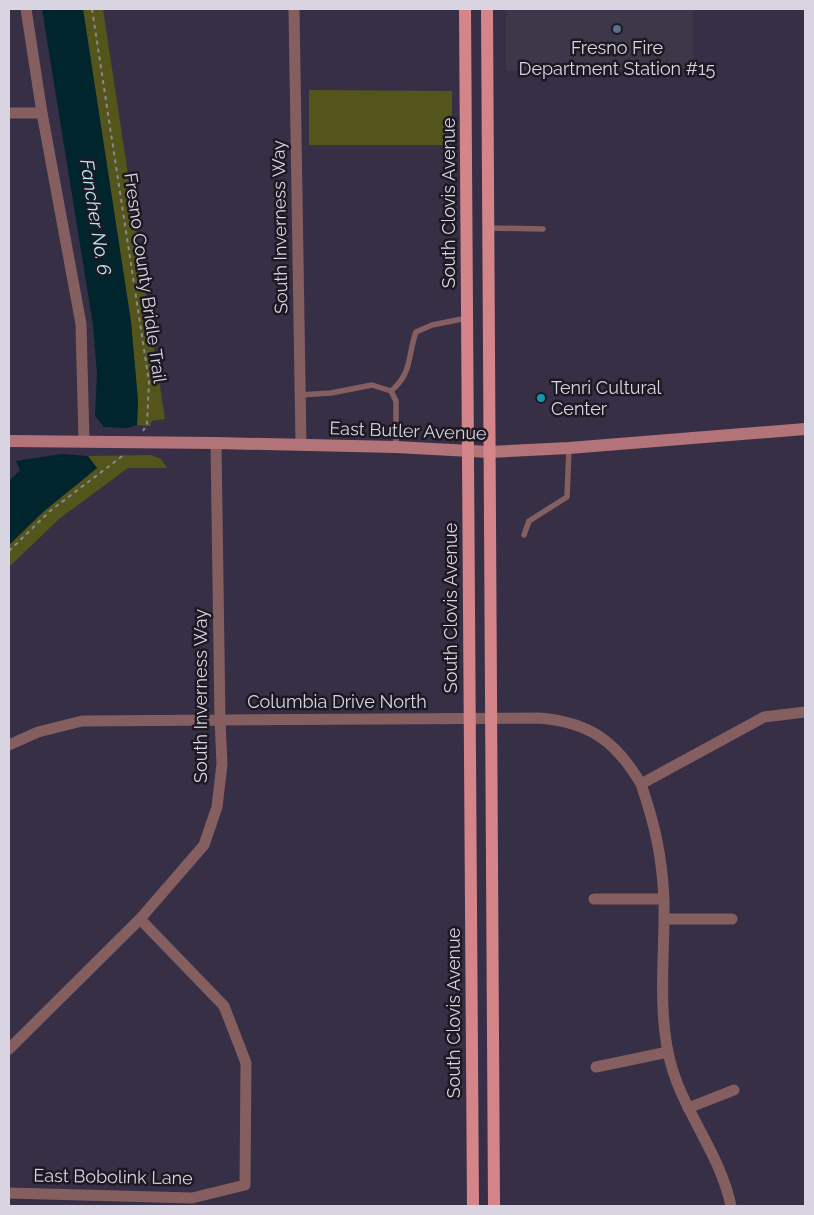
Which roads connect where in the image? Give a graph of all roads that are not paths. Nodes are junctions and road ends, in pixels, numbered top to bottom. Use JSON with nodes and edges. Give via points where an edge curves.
{"nodes":[{"id":1,"x":26,"y":9,"type":"edge"},
{"id":2,"x":294,"y":9,"type":"edge"},
{"id":3,"x":465,"y":9,"type":"edge"},
{"id":4,"x":487,"y":9,"type":"edge"},
{"id":5,"x":9,"y":113,"type":"edge"},
{"id":6,"x":42,"y":113,"type":"junction"},
{"id":7,"x":488,"y":228,"type":"junction"},
{"id":8,"x":543,"y":229,"type":"dead end"},
{"id":9,"x":467,"y":318,"type":"junction"},
{"id":10,"x":391,"y":391,"type":"junction"},
{"id":11,"x":300,"y":395,"type":"junction"},
{"id":12,"x":805,"y":429,"type":"edge"},
{"id":13,"x":84,"y":441,"type":"junction"},
{"id":14,"x":9,"y":442,"type":"edge"},
{"id":15,"x":216,"y":442,"type":"junction"},
{"id":16,"x":302,"y":444,"type":"junction"},
{"id":17,"x":396,"y":447,"type":"junction"},
{"id":18,"x":569,"y":448,"type":"junction"},
{"id":19,"x":468,"y":450,"type":"junction"},
{"id":20,"x":489,"y":452,"type":"junction"},
{"id":21,"x":524,"y":535,"type":"dead end"},
{"id":22,"x":805,"y":712,"type":"edge"},
{"id":23,"x":469,"y":718,"type":"junction"},
{"id":24,"x":491,"y":718,"type":"junction"},
{"id":25,"x":220,"y":720,"type":"junction"},
{"id":26,"x":9,"y":745,"type":"edge"},
{"id":27,"x":640,"y":784,"type":"junction"},
{"id":28,"x":594,"y":900,"type":"dead end"},
{"id":29,"x":664,"y":900,"type":"junction"},
{"id":30,"x":140,"y":919,"type":"junction"},
{"id":31,"x":664,"y":919,"type":"junction"},
{"id":32,"x":732,"y":919,"type":"dead end"},
{"id":33,"x":9,"y":1048,"type":"edge"},
{"id":34,"x":668,"y":1052,"type":"junction"},
{"id":35,"x":596,"y":1067,"type":"dead end"},
{"id":36,"x":734,"y":1090,"type":"dead end"},
{"id":37,"x":688,"y":1108,"type":"junction"},
{"id":38,"x":9,"y":1193,"type":"edge"},
{"id":39,"x":473,"y":1206,"type":"edge"},
{"id":40,"x":494,"y":1206,"type":"edge"},
{"id":41,"x":731,"y":1206,"type":"edge"}],
"edges":[{"from":1,"to":6,"type":"street"},
{"from":2,"to":11,"type":"street","name":"South Inverness Way"},
{"from":3,"to":9,"type":"main road","name":"South Clovis Avenue"},
{"from":4,"to":7,"type":"main road"},
{"from":5,"to":6,"type":"street"},
{"from":6,"to":13,"type":"street","via":[[81,324]]},
{"from":7,"to":8,"type":"lane"},
{"from":7,"to":20,"type":"main road"},
{"from":9,"to":10,"type":"lane","via":[[432,325],[416,332],[409,364],[401,382]]},
{"from":9,"to":19,"type":"main road","name":"South Clovis Avenue"},
{"from":10,"to":11,"type":"lane","via":[[372,385]]},
{"from":10,"to":17,"type":"lane","via":[[396,401]]},
{"from":11,"to":16,"type":"street","name":"South Inverness Way"},
{"from":12,"to":18,"type":"street","name":"East Butler Avenue"},
{"from":13,"to":14,"type":"street","name":"East Butler Avenue"},
{"from":13,"to":15,"type":"street","name":"East Butler Avenue"},
{"from":15,"to":16,"type":"street","name":"East Butler Avenue"},
{"from":15,"to":25,"type":"street","name":"South Inverness Way"},
{"from":16,"to":17,"type":"street","name":"East Butler Avenue"},
{"from":17,"to":19,"type":"street","name":"East Butler Avenue"},
{"from":18,"to":20,"type":"street","name":"East Butler Avenue"},
{"from":18,"to":21,"type":"lane","via":[[567,497],[529,521]]},
{"from":19,"to":20,"type":"street","name":"East Butler Avenue"},
{"from":19,"to":23,"type":"main road","name":"South Clovis Avenue"},
{"from":20,"to":24,"type":"main road"},
{"from":22,"to":27,"type":"street","via":[[764,717]]},
{"from":23,"to":24,"type":"street","name":"Columbia Drive North"},
{"from":23,"to":25,"type":"street","name":"Columbia Drive North"},
{"from":23,"to":39,"type":"main road","name":"South Clovis Avenue"},
{"from":24,"to":27,"type":"street","name":"Columbia Drive North","via":[[539,718],[577,725],[597,734],[613,747],[629,764]]},
{"from":24,"to":40,"type":"main road"},
{"from":25,"to":26,"type":"street","name":"Columbia Drive North","via":[[82,721],[38,732]]},
{"from":25,"to":30,"type":"street","name":"South Inverness Way","via":[[222,764],[217,807],[204,845]]},
{"from":27,"to":29,"type":"street","name":"Columbia Drive North","via":[[653,821]]},
{"from":28,"to":29,"type":"street"},
{"from":29,"to":31,"type":"street","name":"Columbia Drive North"},
{"from":30,"to":33,"type":"street","name":"South Inverness Way"},
{"from":30,"to":38,"type":"street","name":"East Bobolink Lane","via":[[224,1006],[246,1063],[245,1185],[192,1198]]},
{"from":31,"to":32,"type":"street"},
{"from":31,"to":34,"type":"street","name":"Columbia Drive North","via":[[664,1009]]},
{"from":34,"to":35,"type":"street"},
{"from":34,"to":37,"type":"street","name":"Columbia Drive North"},
{"from":36,"to":37,"type":"street"},
{"from":37,"to":41,"type":"street","name":"Columbia Drive North","via":[[719,1166]]}]}
